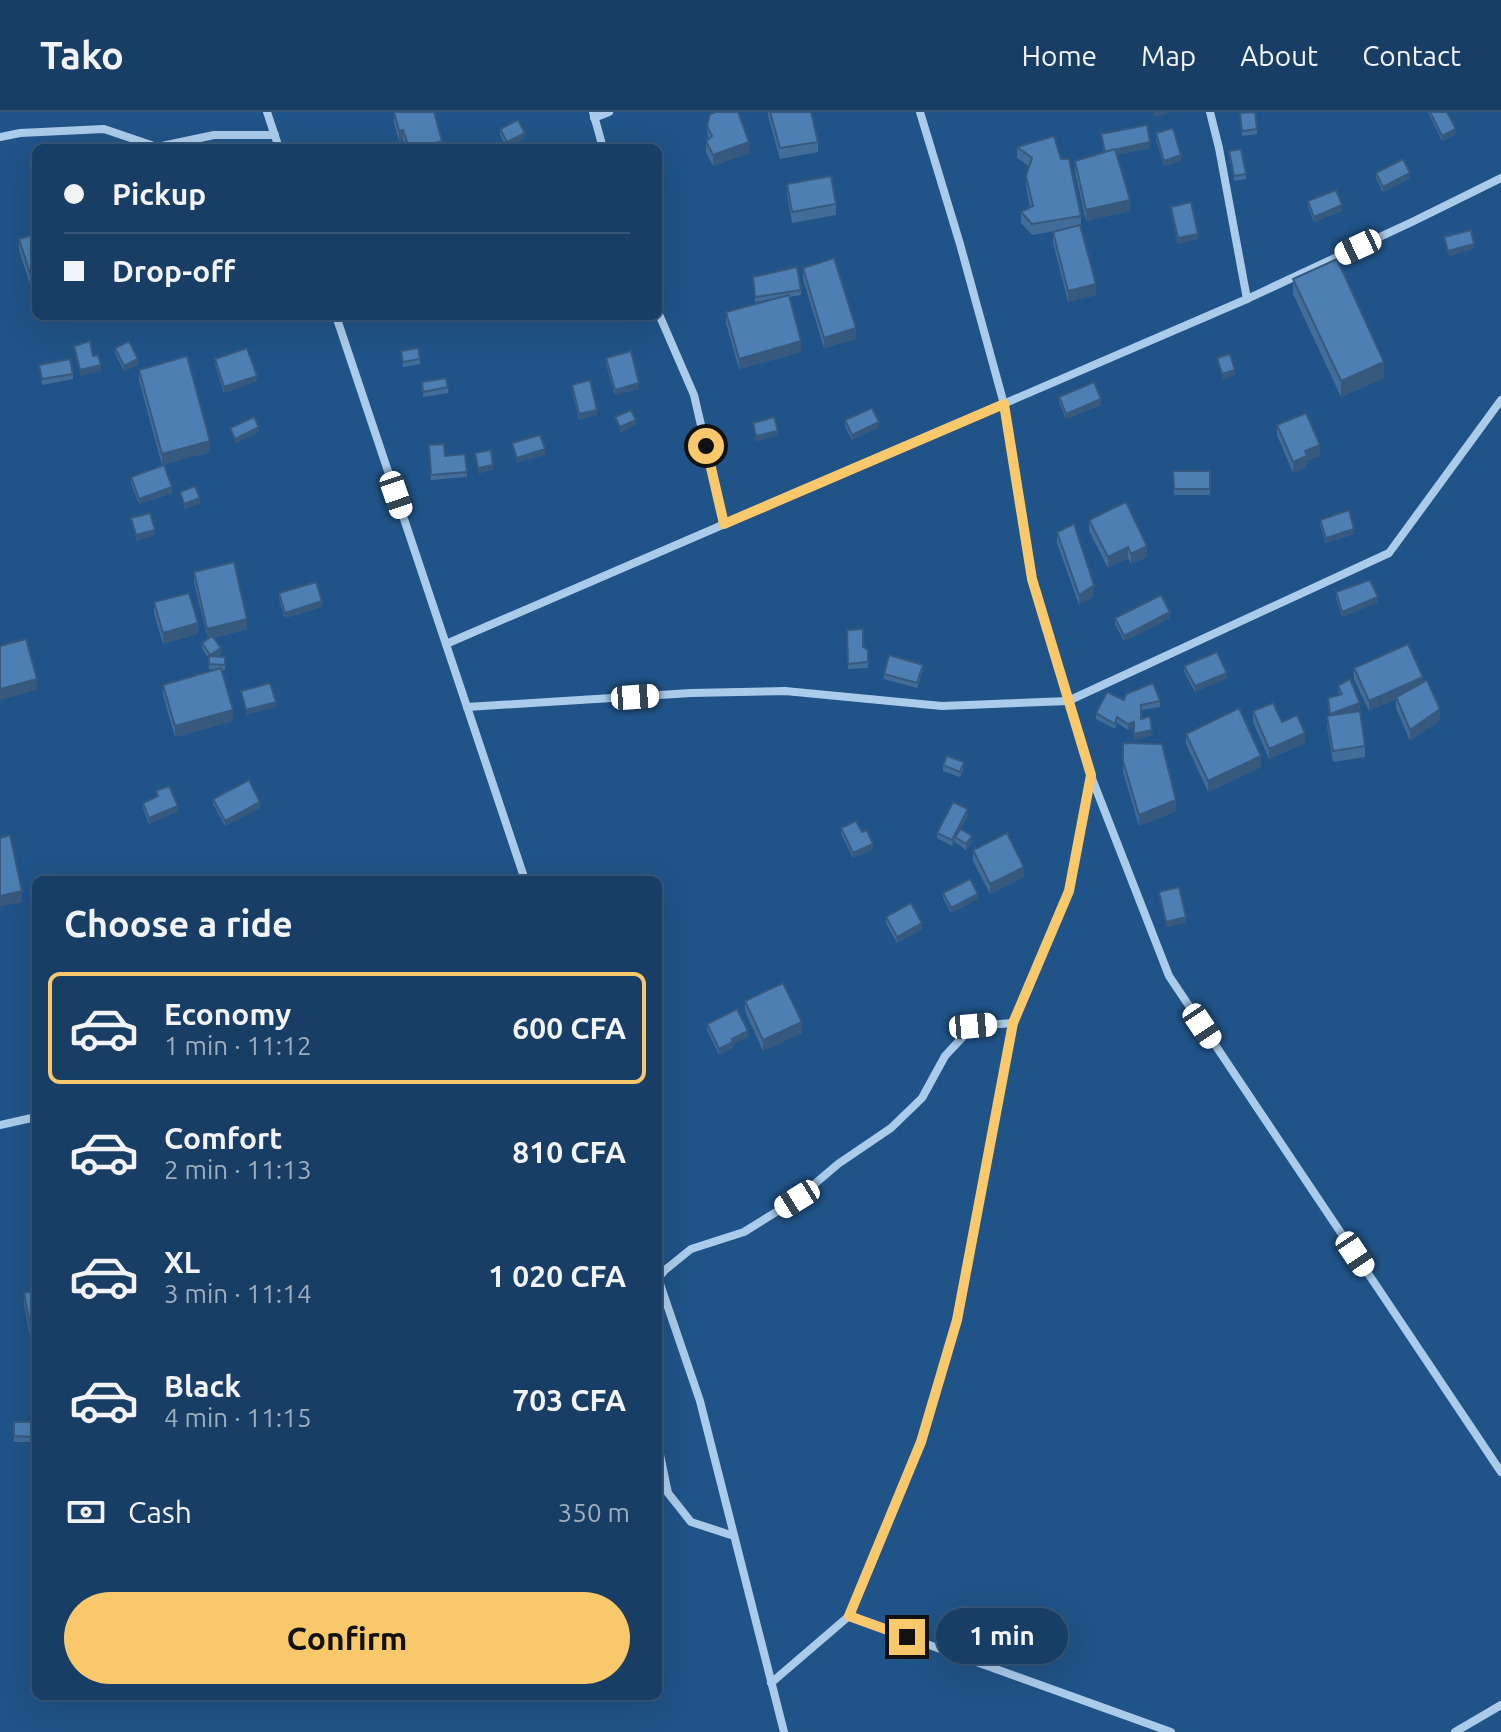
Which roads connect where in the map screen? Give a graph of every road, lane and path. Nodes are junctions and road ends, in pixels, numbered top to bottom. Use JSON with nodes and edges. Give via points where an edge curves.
{"nodes":[{"id":1,"x":267,"y":112,"type":"edge"},
{"id":2,"x":609,"y":112,"type":"edge"},
{"id":3,"x":920,"y":112,"type":"edge"},
{"id":4,"x":1210,"y":112,"type":"edge"},
{"id":5,"x":594,"y":115,"type":"edge"},
{"id":6,"x":275,"y":135,"type":"junction"},
{"id":7,"x":0,"y":137,"type":"edge"},
{"id":8,"x":148,"y":144,"type":"edge"},
{"id":9,"x":171,"y":144,"type":"edge"},
{"id":10,"x":278,"y":144,"type":"edge"},
{"id":11,"x":602,"y":144,"type":"edge"},
{"id":12,"x":1501,"y":178,"type":"edge"},
{"id":13,"x":1247,"y":299,"type":"junction"},
{"id":14,"x":337,"y":320,"type":"edge"},
{"id":15,"x":661,"y":320,"type":"edge"},
{"id":16,"x":1501,"y":400,"type":"edge"},
{"id":17,"x":1004,"y":404,"type":"junction"},
{"id":18,"x":724,"y":524,"type":"junction"},
{"id":19,"x":446,"y":644,"type":"junction"},
{"id":20,"x":1068,"y":701,"type":"junction"},
{"id":21,"x":467,"y":707,"type":"junction"},
{"id":22,"x":1091,"y":775,"type":"junction"},
{"id":23,"x":524,"y":876,"type":"edge"},
{"id":24,"x":1013,"y":1023,"type":"junction"},
{"id":25,"x":32,"y":1118,"type":"edge"},
{"id":26,"x":0,"y":1125,"type":"edge"},
{"id":27,"x":662,"y":1273,"type":"edge"},
{"id":28,"x":662,"y":1290,"type":"edge"},
{"id":29,"x":662,"y":1464,"type":"edge"},
{"id":30,"x":1501,"y":1472,"type":"edge"},
{"id":31,"x":662,"y":1483,"type":"edge"},
{"id":32,"x":668,"y":1493,"type":"junction"},
{"id":33,"x":734,"y":1536,"type":"junction"},
{"id":34,"x":849,"y":1616,"type":"junction"},
{"id":35,"x":771,"y":1683,"type":"junction"},
{"id":36,"x":1501,"y":1705,"type":"edge"},
{"id":37,"x":784,"y":1732,"type":"edge"},
{"id":38,"x":1171,"y":1732,"type":"edge"},
{"id":39,"x":1455,"y":1732,"type":"edge"}],
"edges":[{"from":1,"to":6,"type":"street"},
{"from":2,"to":5,"type":"street"},
{"from":3,"to":17,"type":"street"},
{"from":4,"to":13,"type":"street"},
{"from":5,"to":11,"type":"street"},
{"from":6,"to":9,"type":"street","via":[[214,135]]},
{"from":6,"to":10,"type":"street"},
{"from":7,"to":8,"type":"street","via":[[104,129]]},
{"from":12,"to":13,"type":"street"},
{"from":13,"to":17,"type":"street"},
{"from":14,"to":19,"type":"street"},
{"from":15,"to":18,"type":"street","via":[[694,395]]},
{"from":16,"to":20,"type":"street","via":[[1389,553]]},
{"from":17,"to":18,"type":"street"},
{"from":17,"to":20,"type":"street","via":[[1032,579]]},
{"from":18,"to":19,"type":"street"},
{"from":19,"to":21,"type":"street"},
{"from":20,"to":21,"type":"street","via":[[942,706],[785,691]]},
{"from":20,"to":22,"type":"street"},
{"from":21,"to":23,"type":"street"},
{"from":22,"to":24,"type":"street","via":[[1069,891]]},
{"from":22,"to":30,"type":"street","via":[[1169,976]]},
{"from":24,"to":27,"type":"street","via":[[973,1026],[945,1056],[922,1098],[891,1128],[797,1199],[744,1232],[691,1249]]},
{"from":24,"to":34,"type":"street","via":[[957,1320],[921,1442]]},
{"from":25,"to":26,"type":"street"},
{"from":28,"to":33,"type":"street","via":[[700,1401]]},
{"from":29,"to":32,"type":"street"},
{"from":31,"to":32,"type":"street"},
{"from":32,"to":33,"type":"street","via":[[691,1522]]},
{"from":33,"to":35,"type":"street"},
{"from":34,"to":35,"type":"street"},
{"from":34,"to":38,"type":"street"},
{"from":35,"to":37,"type":"street"},
{"from":36,"to":39,"type":"street"}]}
